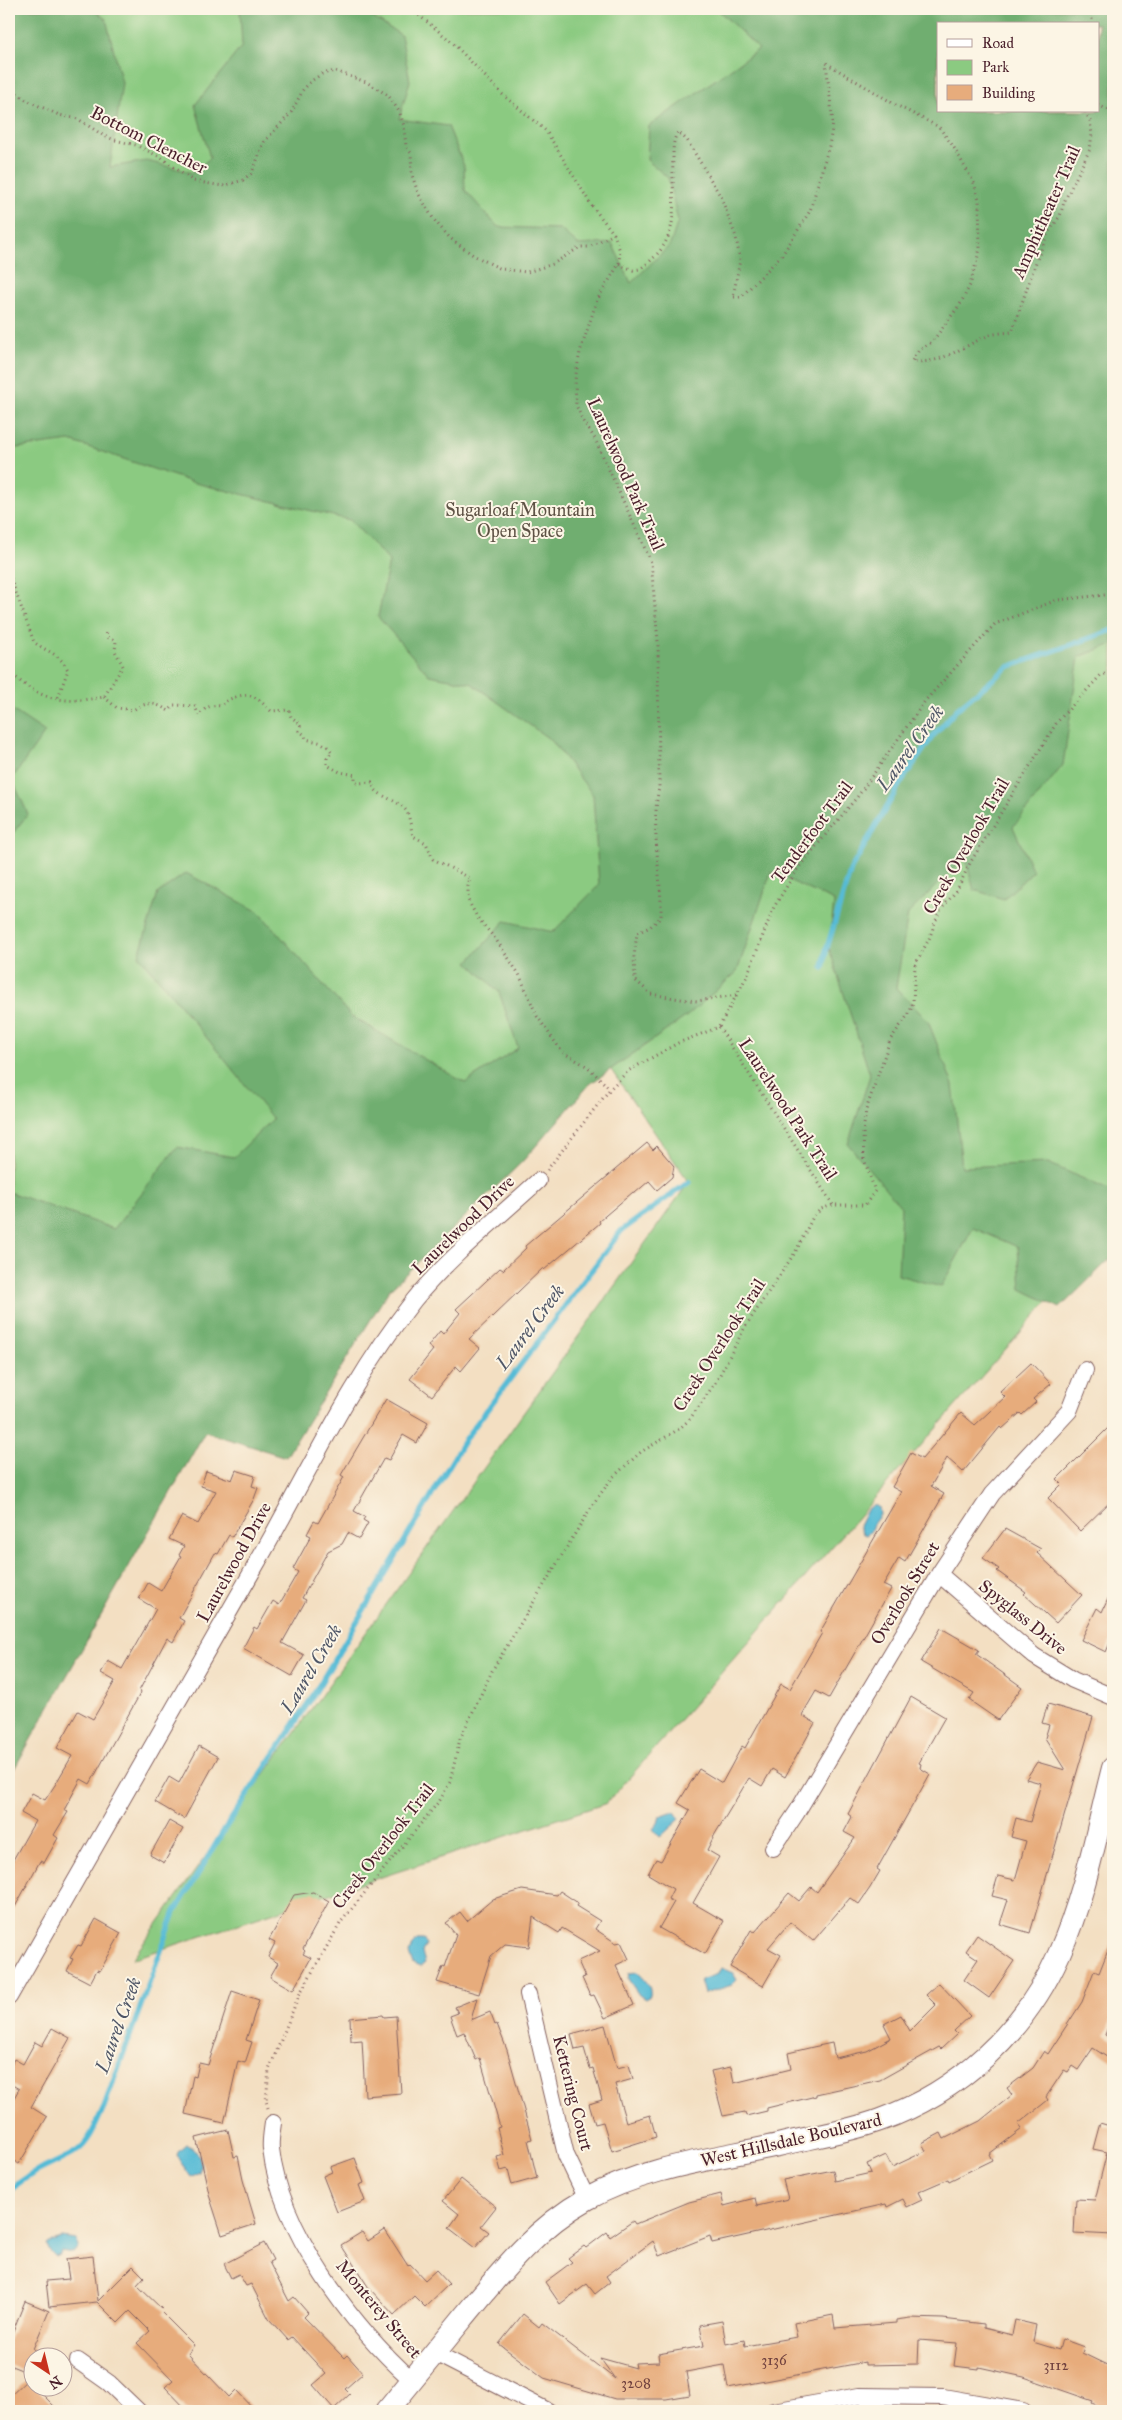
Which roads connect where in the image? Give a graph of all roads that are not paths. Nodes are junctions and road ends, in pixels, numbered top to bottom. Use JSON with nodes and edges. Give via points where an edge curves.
{"nodes":[{"id":1,"x":538,"y":1181,"type":"road end"},
{"id":2,"x":1085,"y":1370,"type":"dead end"},
{"id":3,"x":939,"y":1574,"type":"junction"},
{"id":4,"x":1113,"y":1697,"type":"edge"},
{"id":5,"x":1113,"y":1768,"type":"edge"},
{"id":6,"x":772,"y":1848,"type":"dead end"},
{"id":7,"x":528,"y":1994,"type":"dead end"},
{"id":8,"x":9,"y":1997,"type":"edge"},
{"id":9,"x":273,"y":2123,"type":"road end"},
{"id":10,"x":586,"y":2199,"type":"junction"},
{"id":11,"x":435,"y":2353,"type":"junction"},
{"id":12,"x":78,"y":2361,"type":"dead end"},
{"id":13,"x":412,"y":2380,"type":"junction"},
{"id":14,"x":138,"y":2411,"type":"edge"},
{"id":15,"x":387,"y":2411,"type":"edge"},
{"id":16,"x":548,"y":2411,"type":"edge"},
{"id":17,"x":773,"y":2411,"type":"edge"},
{"id":18,"x":1022,"y":2411,"type":"edge"}],
"edges":[{"from":1,"to":8,"type":"street","name":"Laurelwood Drive","via":[[449,1264],[388,1334],[331,1428]]},
{"from":2,"to":3,"type":"street","name":"Overlook Street","via":[[1069,1411],[992,1494]]},
{"from":3,"to":4,"type":"street","name":"Spyglass Drive","via":[[1034,1656],[1073,1680]]},
{"from":3,"to":6,"type":"street","name":"Overlook Street","via":[[797,1812]]},
{"from":5,"to":10,"type":"main road","name":"West Hillsdale Boulevard","via":[[1076,1907],[1059,1954],[1047,1979],[1014,2027],[973,2067],[931,2097],[879,2121],[664,2170],[611,2187]]},
{"from":7,"to":10,"type":"street","name":"Kettering Court","via":[[566,2154]]},
{"from":9,"to":13,"type":"street","name":"Monterey Street","via":[[274,2171],[294,2223],[314,2260],[337,2296],[393,2363]]},
{"from":10,"to":11,"type":"main road","name":"West Hillsdale Boulevard","via":[[518,2252]]},
{"from":11,"to":13,"type":"main road","name":"West Hillsdale Boulevard"},
{"from":11,"to":16,"type":"street","name":"Monterey Street"},
{"from":12,"to":14,"type":"street"},
{"from":13,"to":15,"type":"main road","name":"West Hillsdale Boulevard"},
{"from":17,"to":18,"type":"street","via":[[869,2396],[944,2396]]}]}
